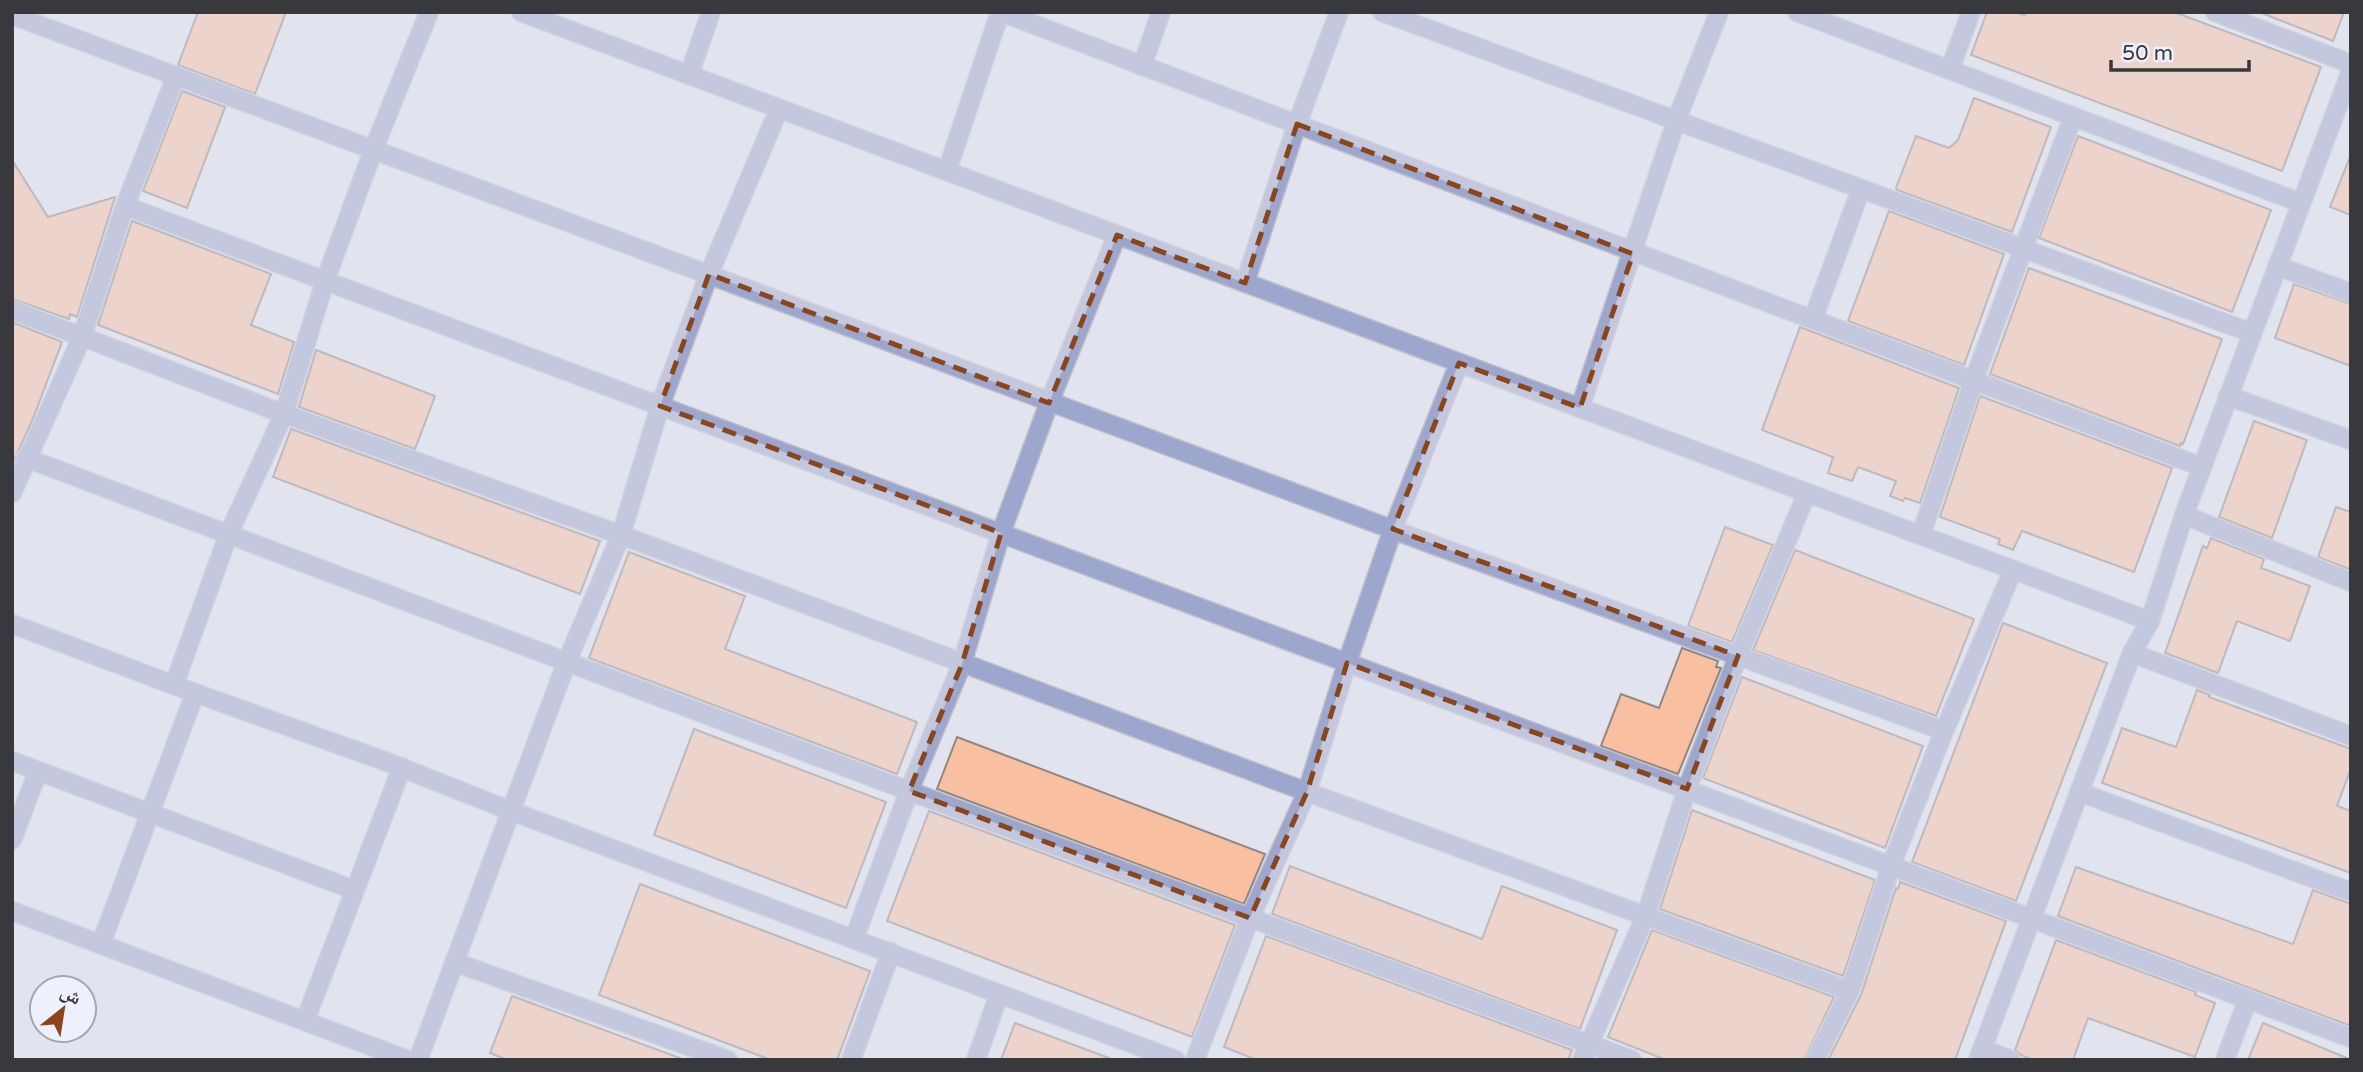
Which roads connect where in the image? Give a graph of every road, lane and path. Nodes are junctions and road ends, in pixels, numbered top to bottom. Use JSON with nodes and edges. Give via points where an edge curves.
{"nodes":[{"id":1,"x":429,"y":12,"type":"edge"},
{"id":2,"x":521,"y":12,"type":"edge"},
{"id":3,"x":711,"y":12,"type":"edge"},
{"id":4,"x":1000,"y":12,"type":"edge"},
{"id":5,"x":1161,"y":12,"type":"edge"},
{"id":6,"x":1339,"y":12,"type":"edge"},
{"id":7,"x":1382,"y":12,"type":"edge"},
{"id":8,"x":1719,"y":12,"type":"edge"},
{"id":9,"x":1797,"y":12,"type":"edge"},
{"id":10,"x":1970,"y":12,"type":"edge"},
{"id":11,"x":2215,"y":12,"type":"edge"},
{"id":12,"x":12,"y":15,"type":"edge"},
{"id":13,"x":2351,"y":64,"type":"edge"},
{"id":14,"x":1142,"y":66,"type":"junction"},
{"id":15,"x":1950,"y":69,"type":"junction"},
{"id":16,"x":2351,"y":71,"type":"edge"},
{"id":17,"x":689,"y":75,"type":"junction"},
{"id":18,"x":176,"y":76,"type":"junction"},
{"id":19,"x":779,"y":109,"type":"junction"},
{"id":20,"x":2073,"y":117,"type":"junction"},
{"id":21,"x":1676,"y":121,"type":"junction"},
{"id":22,"x":1297,"y":124,"type":"junction"},
{"id":23,"x":373,"y":148,"type":"junction"},
{"id":24,"x":947,"y":171,"type":"junction"},
{"id":25,"x":1861,"y":189,"type":"junction"},
{"id":26,"x":2301,"y":203,"type":"junction"},
{"id":27,"x":125,"y":206,"type":"junction"},
{"id":28,"x":1118,"y":235,"type":"junction"},
{"id":29,"x":2023,"y":249,"type":"junction"},
{"id":30,"x":1633,"y":254,"type":"junction"},
{"id":31,"x":2277,"y":266,"type":"junction"},
{"id":32,"x":709,"y":274,"type":"junction"},
{"id":33,"x":325,"y":281,"type":"junction"},
{"id":34,"x":1245,"y":282,"type":"junction"},
{"id":35,"x":2351,"y":293,"type":"edge"},
{"id":36,"x":12,"y":310,"type":"edge"},
{"id":37,"x":1813,"y":319,"type":"junction"},
{"id":38,"x":2252,"y":334,"type":"junction"},
{"id":39,"x":82,"y":337,"type":"junction"},
{"id":40,"x":1459,"y":363,"type":"junction"},
{"id":41,"x":1973,"y":382,"type":"junction"},
{"id":42,"x":2228,"y":396,"type":"junction"},
{"id":43,"x":1049,"y":403,"type":"junction"},
{"id":44,"x":660,"y":406,"type":"junction"},
{"id":45,"x":1580,"y":408,"type":"junction"},
{"id":46,"x":284,"y":414,"type":"junction"},
{"id":47,"x":2351,"y":440,"type":"edge"},
{"id":48,"x":26,"y":458,"type":"junction"},
{"id":49,"x":2202,"y":467,"type":"junction"},
{"id":50,"x":12,"y":493,"type":"edge"},
{"id":51,"x":1807,"y":493,"type":"junction"},
{"id":52,"x":2184,"y":515,"type":"junction"},
{"id":53,"x":1393,"y":529,"type":"junction"},
{"id":54,"x":229,"y":533,"type":"junction"},
{"id":55,"x":1001,"y":533,"type":"junction"},
{"id":56,"x":621,"y":535,"type":"junction"},
{"id":57,"x":1921,"y":535,"type":"junction"},
{"id":58,"x":2013,"y":570,"type":"junction"},
{"id":59,"x":2351,"y":582,"type":"edge"},
{"id":60,"x":2150,"y":621,"type":"junction"},
{"id":61,"x":12,"y":624,"type":"edge"},
{"id":62,"x":2132,"y":653,"type":"junction"},
{"id":63,"x":1738,"y":656,"type":"junction"},
{"id":64,"x":567,"y":660,"type":"junction"},
{"id":65,"x":1347,"y":663,"type":"junction"},
{"id":66,"x":962,"y":664,"type":"junction"},
{"id":67,"x":174,"y":685,"type":"junction"},
{"id":68,"x":195,"y":693,"type":"junction"},
{"id":69,"x":1944,"y":731,"type":"junction"},
{"id":70,"x":2351,"y":736,"type":"edge"},
{"id":71,"x":12,"y":761,"type":"edge"},
{"id":72,"x":401,"y":768,"type":"junction"},
{"id":73,"x":38,"y":771,"type":"junction"},
{"id":74,"x":1686,"y":789,"type":"junction"},
{"id":75,"x":909,"y":791,"type":"junction"},
{"id":76,"x":1307,"y":792,"type":"junction"},
{"id":77,"x":2079,"y":792,"type":"junction"},
{"id":78,"x":511,"y":811,"type":"junction"},
{"id":79,"x":150,"y":813,"type":"junction"},
{"id":80,"x":12,"y":840,"type":"edge"},
{"id":81,"x":1891,"y":866,"type":"junction"},
{"id":82,"x":354,"y":890,"type":"junction"},
{"id":83,"x":2351,"y":892,"type":"edge"},
{"id":84,"x":12,"y":911,"type":"edge"},
{"id":85,"x":1646,"y":915,"type":"junction"},
{"id":86,"x":1250,"y":918,"type":"junction"},
{"id":87,"x":2032,"y":918,"type":"junction"},
{"id":88,"x":854,"y":939,"type":"junction"},
{"id":89,"x":101,"y":944,"type":"junction"},
{"id":90,"x":891,"y":952,"type":"junction"},
{"id":91,"x":454,"y":962,"type":"junction"},
{"id":92,"x":1850,"y":991,"type":"junction"},
{"id":93,"x":999,"y":994,"type":"junction"},
{"id":94,"x":2248,"y":999,"type":"junction"},
{"id":95,"x":305,"y":1021,"type":"junction"},
{"id":96,"x":2351,"y":1038,"type":"edge"},
{"id":97,"x":1586,"y":1052,"type":"edge"},
{"id":98,"x":377,"y":1054,"type":"edge"},
{"id":99,"x":1980,"y":1054,"type":"edge"},
{"id":100,"x":408,"y":1060,"type":"edge"},
{"id":101,"x":418,"y":1060,"type":"edge"},
{"id":102,"x":728,"y":1060,"type":"edge"},
{"id":103,"x":851,"y":1060,"type":"edge"},
{"id":104,"x":976,"y":1060,"type":"edge"},
{"id":105,"x":1176,"y":1060,"type":"edge"},
{"id":106,"x":1195,"y":1060,"type":"edge"},
{"id":107,"x":1632,"y":1060,"type":"edge"},
{"id":108,"x":1815,"y":1060,"type":"edge"},
{"id":109,"x":2011,"y":1060,"type":"edge"},
{"id":110,"x":2225,"y":1060,"type":"edge"}],
"edges":[{"from":1,"to":23,"type":"street"},
{"from":2,"to":17,"type":"street"},
{"from":3,"to":17,"type":"street"},
{"from":4,"to":14,"type":"street"},
{"from":4,"to":24,"type":"street"},
{"from":5,"to":14,"type":"street"},
{"from":6,"to":22,"type":"street"},
{"from":7,"to":21,"type":"street"},
{"from":8,"to":21,"type":"street"},
{"from":9,"to":15,"type":"street"},
{"from":10,"to":15,"type":"street"},
{"from":11,"to":13,"type":"street"},
{"from":12,"to":18,"type":"street"},
{"from":14,"to":22,"type":"street"},
{"from":15,"to":20,"type":"street"},
{"from":16,"to":26,"type":"street"},
{"from":17,"to":19,"type":"street"},
{"from":18,"to":23,"type":"street"},
{"from":18,"to":27,"type":"street"},
{"from":19,"to":24,"type":"street"},
{"from":19,"to":32,"type":"street"},
{"from":20,"to":26,"type":"street"},
{"from":20,"to":29,"type":"street"},
{"from":21,"to":25,"type":"street"},
{"from":21,"to":30,"type":"street"},
{"from":22,"to":30,"type":"street"},
{"from":22,"to":34,"type":"street"},
{"from":23,"to":32,"type":"street"},
{"from":23,"to":33,"type":"street"},
{"from":24,"to":28,"type":"street"},
{"from":25,"to":29,"type":"street"},
{"from":25,"to":37,"type":"street"},
{"from":26,"to":31,"type":"street"},
{"from":27,"to":33,"type":"street"},
{"from":27,"to":39,"type":"street"},
{"from":28,"to":34,"type":"street"},
{"from":28,"to":43,"type":"street"},
{"from":29,"to":38,"type":"street"},
{"from":29,"to":41,"type":"street"},
{"from":30,"to":37,"type":"street"},
{"from":30,"to":45,"type":"street"},
{"from":31,"to":35,"type":"street"},
{"from":31,"to":38,"type":"street"},
{"from":32,"to":43,"type":"street"},
{"from":32,"to":44,"type":"street"},
{"from":33,"to":44,"type":"street"},
{"from":33,"to":46,"type":"street"},
{"from":34,"to":40,"type":"street"},
{"from":36,"to":39,"type":"street"},
{"from":37,"to":41,"type":"street"},
{"from":38,"to":42,"type":"street"},
{"from":39,"to":46,"type":"street"},
{"from":39,"to":48,"type":"street"},
{"from":40,"to":45,"type":"street"},
{"from":40,"to":53,"type":"street"},
{"from":41,"to":49,"type":"street"},
{"from":41,"to":57,"type":"street"},
{"from":42,"to":47,"type":"street"},
{"from":42,"to":49,"type":"street"},
{"from":43,"to":53,"type":"street"},
{"from":43,"to":55,"type":"street"},
{"from":44,"to":55,"type":"street"},
{"from":44,"to":56,"type":"street"},
{"from":45,"to":51,"type":"street"},
{"from":46,"to":54,"type":"street"},
{"from":46,"to":56,"type":"street"},
{"from":48,"to":50,"type":"street"},
{"from":48,"to":54,"type":"street"},
{"from":49,"to":52,"type":"street"},
{"from":51,"to":57,"type":"street"},
{"from":51,"to":63,"type":"street"},
{"from":52,"to":59,"type":"street"},
{"from":52,"to":60,"type":"street"},
{"from":53,"to":63,"type":"street"},
{"from":53,"to":65,"type":"street"},
{"from":54,"to":64,"type":"street"},
{"from":54,"to":67,"type":"street"},
{"from":55,"to":65,"type":"street"},
{"from":55,"to":66,"type":"street"},
{"from":56,"to":64,"type":"street"},
{"from":56,"to":66,"type":"street"},
{"from":57,"to":58,"type":"street"},
{"from":58,"to":60,"type":"street"},
{"from":58,"to":69,"type":"street"},
{"from":60,"to":62,"type":"street"},
{"from":61,"to":67,"type":"street"},
{"from":62,"to":70,"type":"street"},
{"from":62,"to":77,"type":"street"},
{"from":63,"to":69,"type":"street"},
{"from":63,"to":74,"type":"street"},
{"from":64,"to":75,"type":"street"},
{"from":64,"to":78,"type":"street"},
{"from":65,"to":74,"type":"street"},
{"from":65,"to":76,"type":"street"},
{"from":66,"to":75,"type":"street"},
{"from":66,"to":76,"type":"street"},
{"from":67,"to":68,"type":"street"},
{"from":68,"to":72,"type":"street"},
{"from":68,"to":79,"type":"street"},
{"from":69,"to":81,"type":"street"},
{"from":71,"to":73,"type":"street"},
{"from":72,"to":78,"type":"street"},
{"from":72,"to":82,"type":"street"},
{"from":73,"to":79,"type":"street"},
{"from":73,"to":80,"type":"street"},
{"from":74,"to":81,"type":"street"},
{"from":74,"to":85,"type":"street"},
{"from":75,"to":86,"type":"street"},
{"from":75,"to":88,"type":"street"},
{"from":76,"to":85,"type":"street"},
{"from":76,"to":86,"type":"street"},
{"from":77,"to":83,"type":"street"},
{"from":77,"to":87,"type":"street"},
{"from":78,"to":88,"type":"street"},
{"from":78,"to":91,"type":"street"},
{"from":79,"to":82,"type":"street"},
{"from":79,"to":89,"type":"street"},
{"from":81,"to":87,"type":"street"},
{"from":81,"to":92,"type":"street"},
{"from":82,"to":95,"type":"street"},
{"from":84,"to":89,"type":"street"},
{"from":85,"to":92,"type":"street"},
{"from":85,"to":97,"type":"street"},
{"from":86,"to":97,"type":"street"},
{"from":86,"to":106,"type":"street"},
{"from":87,"to":94,"type":"street"},
{"from":87,"to":99,"type":"street"},
{"from":88,"to":90,"type":"street"},
{"from":89,"to":95,"type":"street"},
{"from":90,"to":93,"type":"street"},
{"from":90,"to":103,"type":"street"},
{"from":91,"to":101,"type":"street"},
{"from":91,"to":102,"type":"street"},
{"from":92,"to":108,"type":"street"},
{"from":93,"to":104,"type":"street"},
{"from":93,"to":105,"type":"street"},
{"from":94,"to":96,"type":"street"},
{"from":94,"to":110,"type":"street"},
{"from":95,"to":98,"type":"street"},
{"from":97,"to":107,"type":"street"},
{"from":98,"to":100,"type":"street"},
{"from":99,"to":109,"type":"street"}]}
